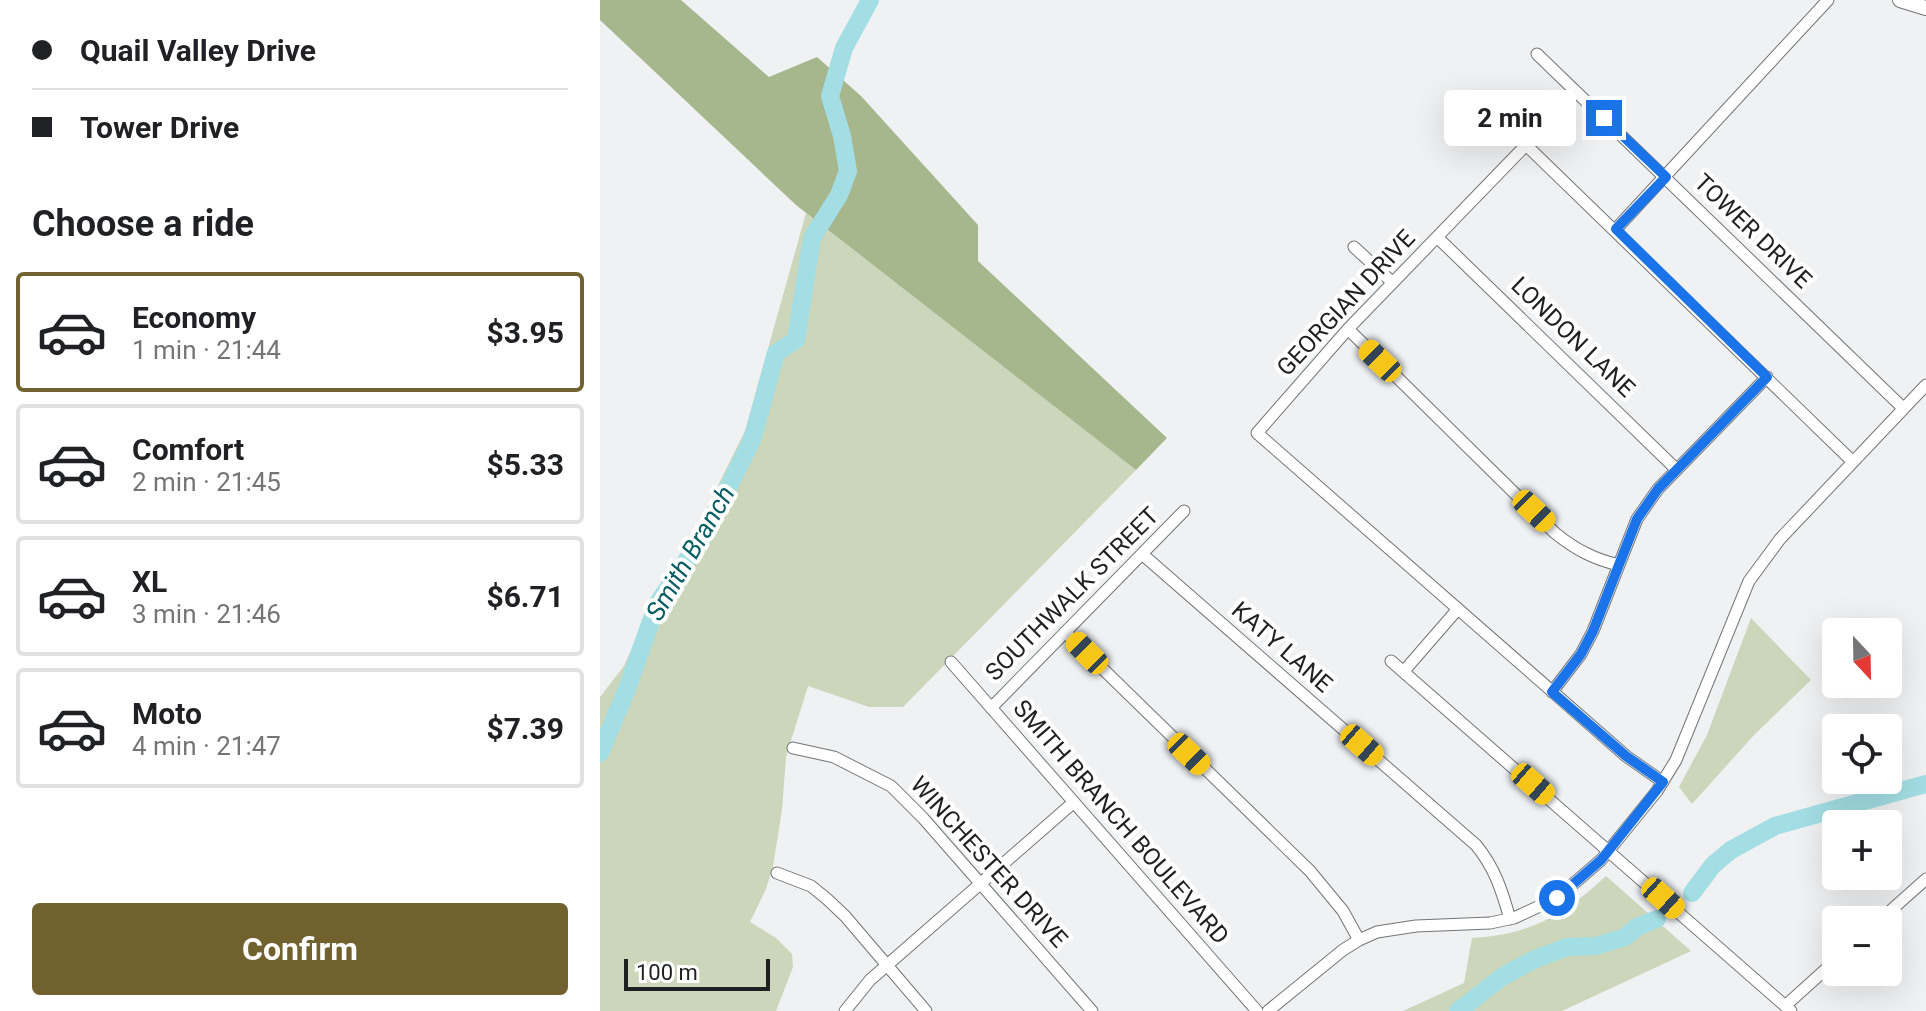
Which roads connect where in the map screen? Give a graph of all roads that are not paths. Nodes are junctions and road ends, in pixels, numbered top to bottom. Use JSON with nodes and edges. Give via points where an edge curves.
{"nodes":[{"id":1,"x":1828,"y":0,"type":"edge"},
{"id":2,"x":1900,"y":0,"type":"edge"},
{"id":3,"x":1926,"y":8,"type":"edge"},
{"id":4,"x":1537,"y":54,"type":"dead end"},
{"id":5,"x":1666,"y":177,"type":"junction"},
{"id":6,"x":1616,"y":229,"type":"junction"},
{"id":7,"x":1438,"y":238,"type":"junction"},
{"id":8,"x":1354,"y":247,"type":"dead end"},
{"id":9,"x":1392,"y":282,"type":"junction"},
{"id":10,"x":1348,"y":329,"type":"junction"},
{"id":11,"x":1767,"y":377,"type":"junction"},
{"id":12,"x":1926,"y":385,"type":"edge"},
{"id":13,"x":1903,"y":408,"type":"junction"},
{"id":14,"x":1852,"y":461,"type":"junction"},
{"id":15,"x":1676,"y":469,"type":"junction"},
{"id":16,"x":1184,"y":511,"type":"dead end"},
{"id":17,"x":1142,"y":554,"type":"junction"},
{"id":18,"x":1619,"y":565,"type":"junction"},
{"id":19,"x":1457,"y":610,"type":"junction"},
{"id":20,"x":1065,"y":632,"type":"junction"},
{"id":21,"x":1391,"y":661,"type":"dead end"},
{"id":22,"x":951,"y":662,"type":"dead end"},
{"id":23,"x":1404,"y":671,"type":"junction"},
{"id":24,"x":1552,"y":692,"type":"junction"},
{"id":25,"x":991,"y":708,"type":"junction"},
{"id":26,"x":793,"y":748,"type":"dead end"},
{"id":27,"x":1663,"y":782,"type":"junction"},
{"id":28,"x":1074,"y":802,"type":"junction"},
{"id":29,"x":1609,"y":850,"type":"junction"},
{"id":30,"x":777,"y":873,"type":"dead end"},
{"id":31,"x":1926,"y":879,"type":"edge"},
{"id":32,"x":981,"y":885,"type":"junction"},
{"id":33,"x":1896,"y":906,"type":"edge"},
{"id":34,"x":1510,"y":919,"type":"junction"},
{"id":35,"x":1359,"y":940,"type":"junction"},
{"id":36,"x":886,"y":966,"type":"junction"},
{"id":37,"x":1822,"y":974,"type":"edge"},
{"id":38,"x":1788,"y":1008,"type":"edge"},
{"id":39,"x":845,"y":1011,"type":"edge"},
{"id":40,"x":926,"y":1011,"type":"edge"},
{"id":41,"x":1092,"y":1011,"type":"edge"},
{"id":42,"x":1257,"y":1011,"type":"edge"},
{"id":43,"x":1268,"y":1011,"type":"edge"}],
"edges":[{"from":1,"to":5,"type":"street"},
{"from":2,"to":3,"type":"main road"},
{"from":4,"to":5,"type":"street","name":"TOWER DRIVE"},
{"from":5,"to":6,"type":"street"},
{"from":5,"to":13,"type":"street","name":"TOWER DRIVE"},
{"from":6,"to":7,"type":"street","name":"GEORGIAN DRIVE","via":[[1526,145]]},
{"from":6,"to":11,"type":"street","name":"GEORGIAN DRIVE"},
{"from":7,"to":9,"type":"street","name":"GEORGIAN DRIVE"},
{"from":7,"to":15,"type":"street","name":"LONDON LANE"},
{"from":8,"to":9,"type":"street"},
{"from":9,"to":10,"type":"street","name":"GEORGIAN DRIVE"},
{"from":10,"to":18,"type":"street","via":[[1555,533],[1593,558]]},
{"from":10,"to":19,"type":"street","name":"GEORGIAN DRIVE","via":[[1257,433]]},
{"from":11,"to":14,"type":"street","name":"GEORGIAN DRIVE"},
{"from":11,"to":15,"type":"street"},
{"from":12,"to":13,"type":"street"},
{"from":13,"to":14,"type":"street"},
{"from":14,"to":27,"type":"street","via":[[1749,581],[1694,720]]},
{"from":15,"to":18,"type":"street","via":[[1637,519]]},
{"from":16,"to":17,"type":"street","name":"SOUTHWALK STREET"},
{"from":17,"to":20,"type":"street","name":"SOUTHWALK STREET"},
{"from":17,"to":34,"type":"street","name":"KATY LANE","via":[[1476,845],[1497,876]]},
{"from":18,"to":24,"type":"street","via":[[1581,654]]},
{"from":19,"to":23,"type":"street"},
{"from":19,"to":24,"type":"street","name":"GEORGIAN DRIVE"},
{"from":20,"to":25,"type":"street","name":"SOUTHWALK STREET"},
{"from":20,"to":35,"type":"street","via":[[1310,871]]},
{"from":21,"to":23,"type":"street"},
{"from":22,"to":25,"type":"street","name":"SMITH BRANCH BOULEVARD"},
{"from":23,"to":29,"type":"street"},
{"from":24,"to":27,"type":"street","name":"GEORGIAN DRIVE"},
{"from":25,"to":28,"type":"street","name":"SMITH BRANCH BOULEVARD"},
{"from":26,"to":32,"type":"street","name":"WINCHESTER DRIVE","via":[[834,757],[891,786]]},
{"from":27,"to":29,"type":"street"},
{"from":28,"to":32,"type":"street"},
{"from":28,"to":42,"type":"street","name":"SMITH BRANCH BOULEVARD"},
{"from":29,"to":34,"type":"street","via":[[1557,898]]},
{"from":29,"to":38,"type":"street"},
{"from":30,"to":36,"type":"street","via":[[811,886],[827,899]]},
{"from":31,"to":33,"type":"street"},
{"from":32,"to":36,"type":"street"},
{"from":32,"to":41,"type":"street","name":"WINCHESTER DRIVE"},
{"from":34,"to":35,"type":"street","via":[[1416,926]]},
{"from":35,"to":43,"type":"street"},
{"from":36,"to":39,"type":"street"},
{"from":36,"to":40,"type":"street"},
{"from":37,"to":38,"type":"street"}]}
